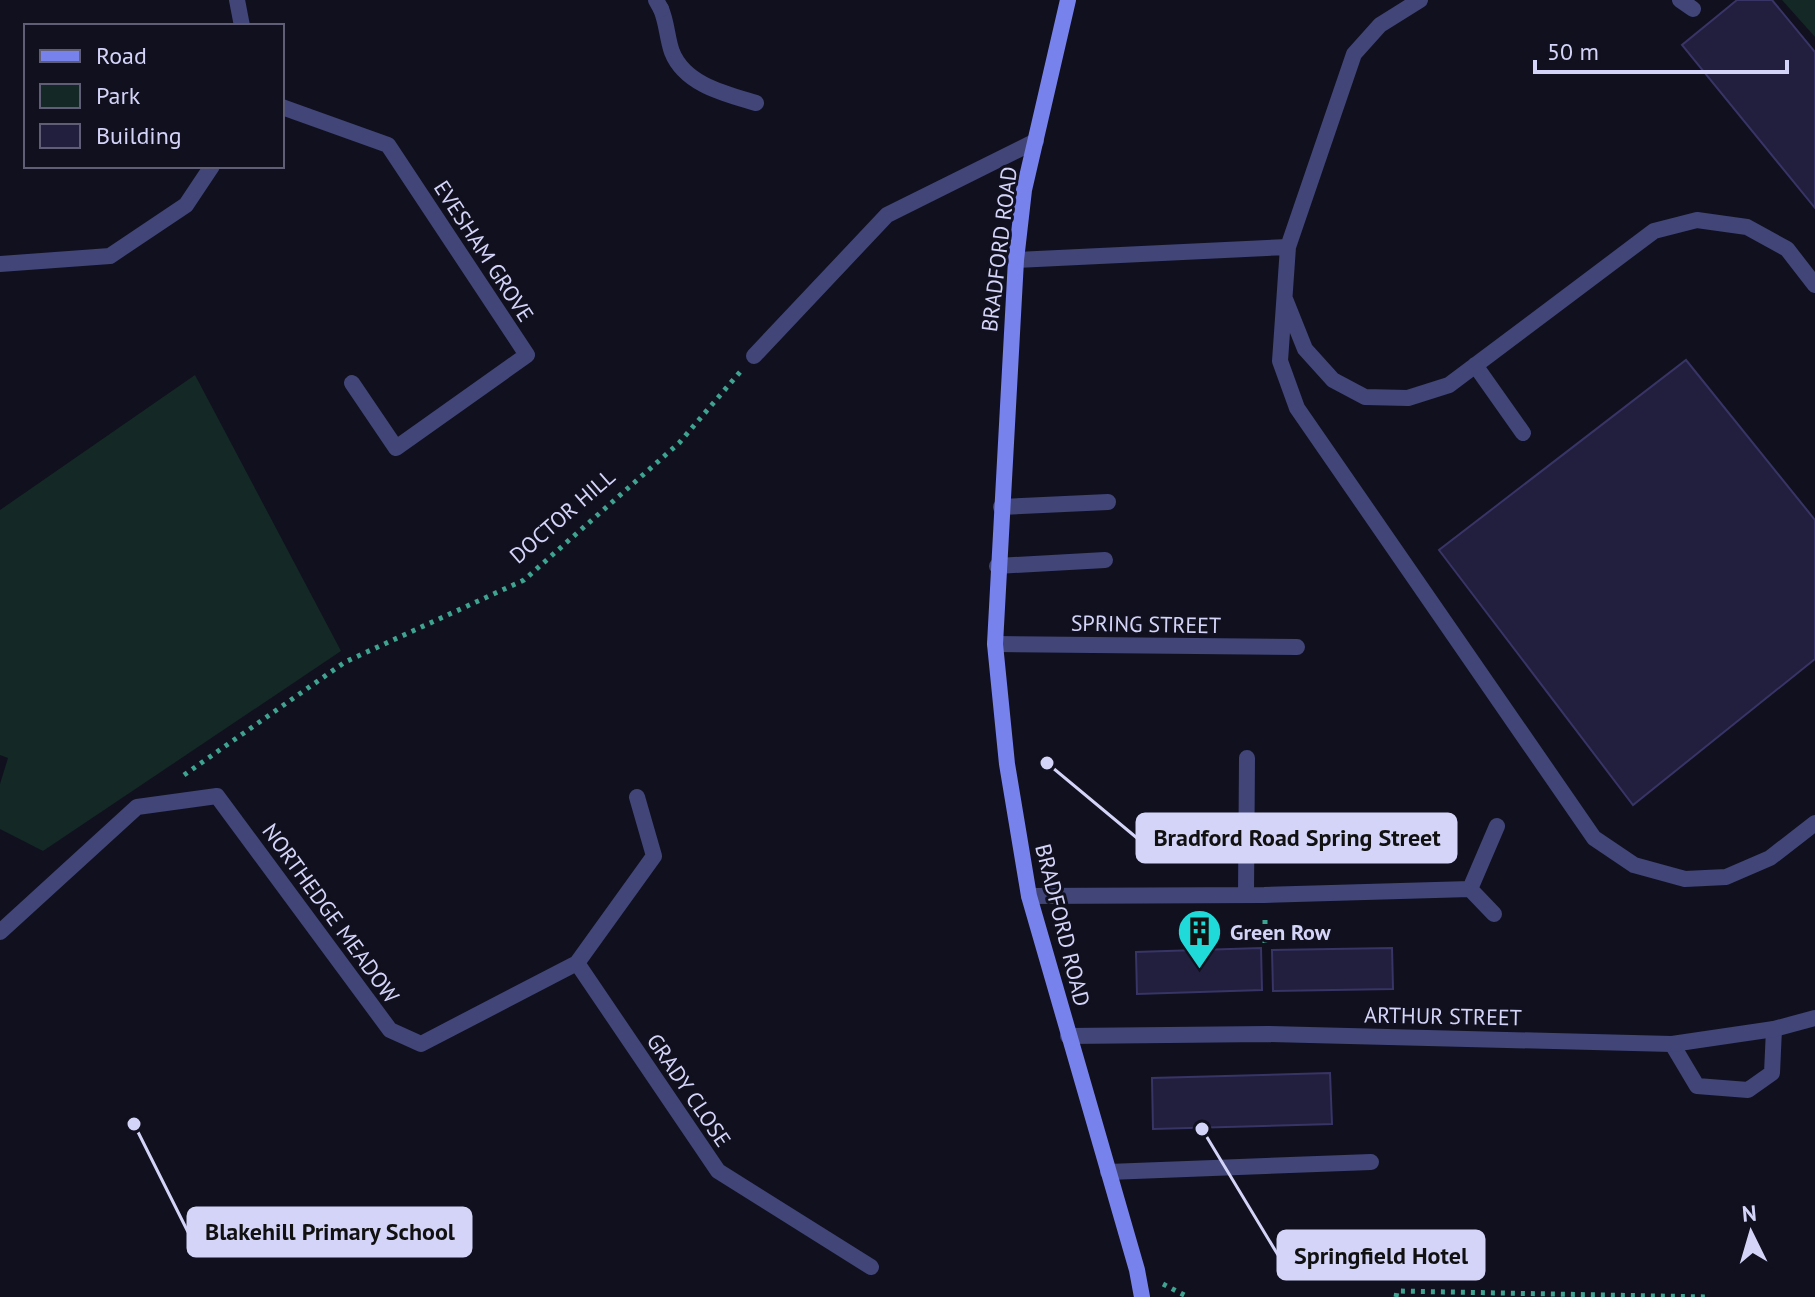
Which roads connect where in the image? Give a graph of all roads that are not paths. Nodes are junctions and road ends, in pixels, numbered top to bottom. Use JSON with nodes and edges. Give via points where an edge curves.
{"nodes":[{"id":1,"x":237,"y":0,"type":"edge"},
{"id":2,"x":1068,"y":0,"type":"edge"},
{"id":3,"x":1420,"y":0,"type":"edge"},
{"id":4,"x":658,"y":4,"type":"edge"},
{"id":5,"x":242,"y":24,"type":"edge"},
{"id":6,"x":756,"y":103,"type":"dead end"},
{"id":7,"x":284,"y":108,"type":"edge"},
{"id":8,"x":1036,"y":141,"type":"junction"},
{"id":9,"x":211,"y":168,"type":"edge"},
{"id":10,"x":1288,"y":247,"type":"junction"},
{"id":11,"x":1016,"y":260,"type":"junction"},
{"id":12,"x":0,"y":264,"type":"edge"},
{"id":13,"x":1815,"y":285,"type":"edge"},
{"id":14,"x":1283,"y":294,"type":"junction"},
{"id":15,"x":754,"y":356,"type":"road end"},
{"id":16,"x":1475,"y":365,"type":"junction"},
{"id":17,"x":352,"y":383,"type":"dead end"},
{"id":18,"x":1523,"y":433,"type":"dead end"},
{"id":19,"x":1108,"y":502,"type":"dead end"},
{"id":20,"x":1001,"y":507,"type":"junction"},
{"id":21,"x":1105,"y":560,"type":"dead end"},
{"id":22,"x":997,"y":566,"type":"junction"},
{"id":23,"x":995,"y":644,"type":"junction"},
{"id":24,"x":1297,"y":647,"type":"dead end"},
{"id":25,"x":1247,"y":758,"type":"dead end"},
{"id":26,"x":637,"y":797,"type":"dead end"},
{"id":27,"x":1815,"y":823,"type":"edge"},
{"id":28,"x":1497,"y":826,"type":"dead end"},
{"id":29,"x":1470,"y":889,"type":"junction"},
{"id":30,"x":1246,"y":895,"type":"junction"},
{"id":31,"x":1029,"y":896,"type":"junction"},
{"id":32,"x":1494,"y":914,"type":"dead end"},
{"id":33,"x":0,"y":932,"type":"edge"},
{"id":34,"x":577,"y":963,"type":"junction"},
{"id":35,"x":1815,"y":1018,"type":"edge"},
{"id":36,"x":1774,"y":1029,"type":"junction"},
{"id":37,"x":1068,"y":1036,"type":"junction"},
{"id":38,"x":1672,"y":1044,"type":"junction"},
{"id":39,"x":1371,"y":1162,"type":"dead end"},
{"id":40,"x":1108,"y":1172,"type":"junction"},
{"id":41,"x":871,"y":1267,"type":"dead end"},
{"id":42,"x":1142,"y":1297,"type":"edge"}],
"edges":[{"from":1,"to":5,"type":"street"},
{"from":2,"to":8,"type":"street","name":"BRADFORD ROAD"},
{"from":3,"to":10,"type":"street","via":[[1380,25],[1354,54]]},
{"from":4,"to":6,"type":"street","via":[[683,70],[711,89]]},
{"from":7,"to":17,"type":"street","name":"EVESHAM GROVE","via":[[388,145],[527,355],[396,448]]},
{"from":8,"to":11,"type":"street","name":"BRADFORD ROAD"},
{"from":8,"to":15,"type":"street","via":[[887,215]]},
{"from":9,"to":12,"type":"street","via":[[186,205],[110,256]]},
{"from":10,"to":11,"type":"street"},
{"from":10,"to":14,"type":"street"},
{"from":11,"to":20,"type":"street","name":"BRADFORD ROAD"},
{"from":13,"to":16,"type":"street","via":[[1787,249],[1747,227],[1697,220],[1654,231]]},
{"from":14,"to":16,"type":"street","via":[[1305,349],[1333,380],[1365,397],[1408,398],[1449,385]]},
{"from":14,"to":27,"type":"street","via":[[1280,361],[1297,408],[1594,838],[1634,865],[1685,879],[1726,877],[1770,858]]},
{"from":16,"to":18,"type":"street"},
{"from":19,"to":20,"type":"street"},
{"from":20,"to":22,"type":"street","name":"BRADFORD ROAD"},
{"from":21,"to":22,"type":"street"},
{"from":22,"to":23,"type":"street","name":"BRADFORD ROAD"},
{"from":23,"to":24,"type":"street","name":"SPRING STREET"},
{"from":23,"to":31,"type":"street","name":"BRADFORD ROAD"},
{"from":25,"to":30,"type":"street"},
{"from":26,"to":34,"type":"street","name":"NORTHEDGE MEADOW","via":[[654,856]]},
{"from":28,"to":29,"type":"street"},
{"from":29,"to":30,"type":"street"},
{"from":29,"to":32,"type":"street"},
{"from":30,"to":31,"type":"street"},
{"from":31,"to":37,"type":"street","name":"BRADFORD ROAD"},
{"from":33,"to":34,"type":"street","name":"NORTHEDGE MEADOW","via":[[137,807],[217,796],[390,1030],[421,1044]]},
{"from":34,"to":41,"type":"street","name":"GRADY CLOSE","via":[[718,1171]]},
{"from":35,"to":36,"type":"street","name":"ARTHUR STREET"},
{"from":36,"to":38,"type":"street","name":"ARTHUR STREET"},
{"from":36,"to":38,"type":"street","via":[[1772,1073],[1748,1090],[1697,1086]]},
{"from":37,"to":38,"type":"street","name":"ARTHUR STREET","via":[[1267,1034]]},
{"from":37,"to":40,"type":"street","name":"BRADFORD ROAD"},
{"from":39,"to":40,"type":"street"},
{"from":40,"to":42,"type":"street","name":"BRADFORD ROAD"}]}
